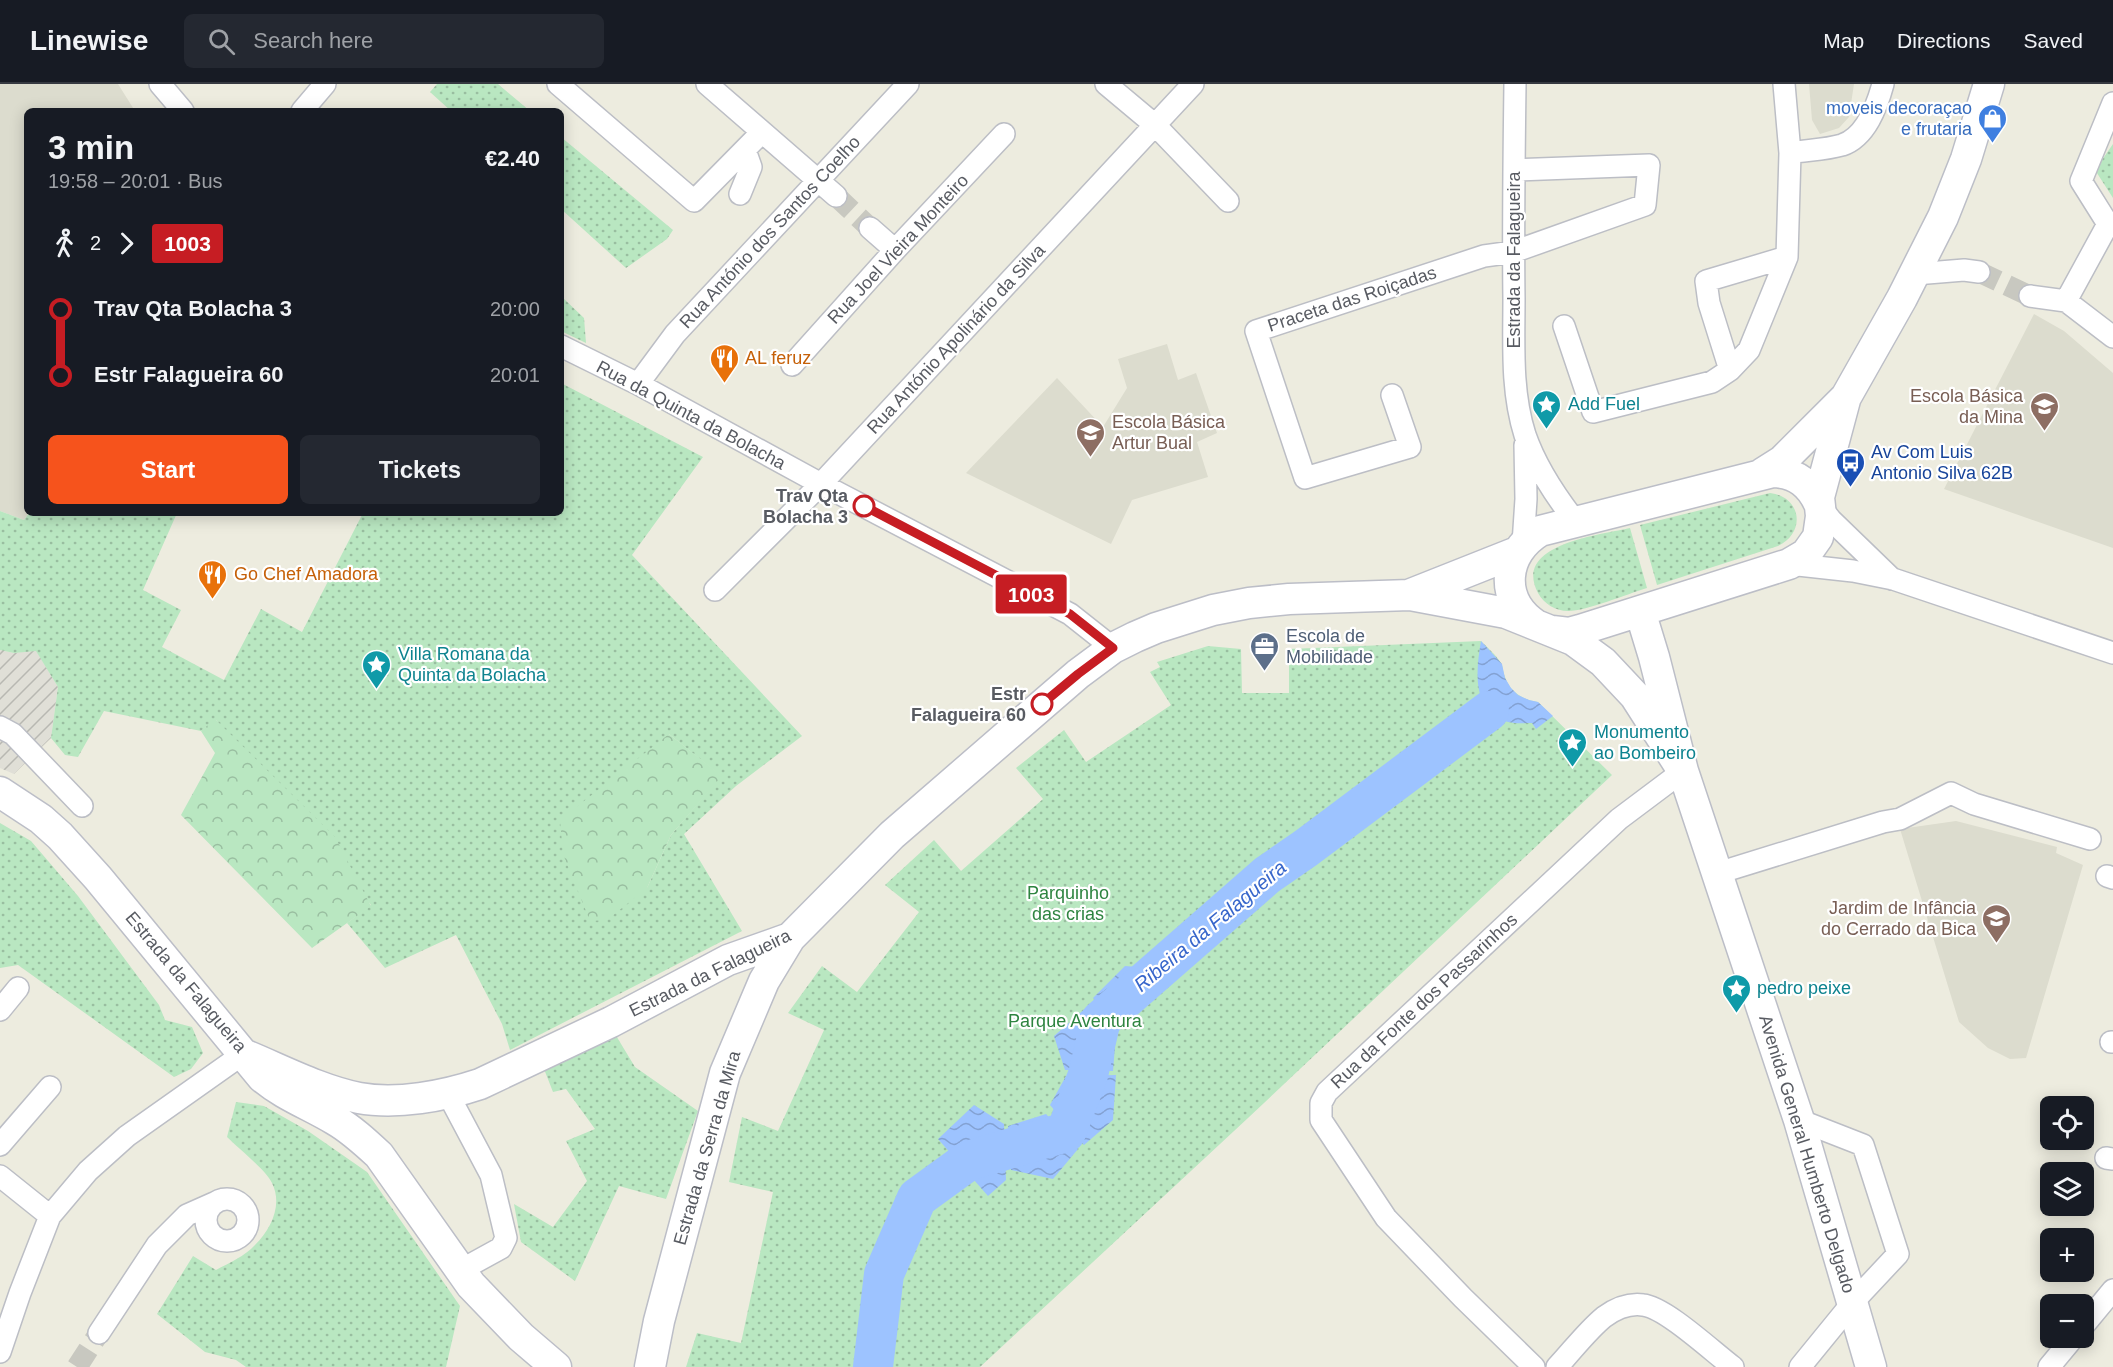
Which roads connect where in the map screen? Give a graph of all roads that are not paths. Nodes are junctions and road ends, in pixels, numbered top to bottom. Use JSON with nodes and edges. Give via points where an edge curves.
{"nodes":[{"id":1,"x":160,"y":84,"type":"edge"},
{"id":2,"x":325,"y":84,"type":"edge"},
{"id":3,"x":558,"y":84,"type":"edge"},
{"id":4,"x":707,"y":84,"type":"edge"},
{"id":5,"x":908,"y":84,"type":"edge"},
{"id":6,"x":1106,"y":84,"type":"edge"},
{"id":7,"x":1194,"y":84,"type":"edge"},
{"id":8,"x":1515,"y":84,"type":"edge"},
{"id":9,"x":1784,"y":84,"type":"edge"},
{"id":10,"x":1883,"y":84,"type":"edge"},
{"id":11,"x":1989,"y":84,"type":"edge"},
{"id":12,"x":2113,"y":103,"type":"edge"},
{"id":13,"x":180,"y":108,"type":"edge"},
{"id":14,"x":305,"y":108,"type":"edge"},
{"id":15,"x":1155,"y":125,"type":"junction"},
{"id":16,"x":762,"y":132,"type":"junction"},
{"id":17,"x":1004,"y":134,"type":"dead end"},
{"id":18,"x":744,"y":150,"type":"junction"},
{"id":19,"x":1790,"y":153,"type":"junction"},
{"id":20,"x":1514,"y":170,"type":"junction"},
{"id":21,"x":818,"y":181,"type":"junction"},
{"id":22,"x":740,"y":194,"type":"dead end"},
{"id":23,"x":836,"y":196,"type":"tunnel mouth"},
{"id":24,"x":1228,"y":201,"type":"dead end"},
{"id":25,"x":870,"y":228,"type":"tunnel mouth"},
{"id":26,"x":895,"y":250,"type":"junction"},
{"id":27,"x":1514,"y":252,"type":"junction"},
{"id":28,"x":1787,"y":257,"type":"junction"},
{"id":29,"x":1979,"y":272,"type":"tunnel mouth"},
{"id":30,"x":1915,"y":274,"type":"junction"},
{"id":31,"x":2030,"y":296,"type":"tunnel mouth"},
{"id":32,"x":2066,"y":301,"type":"junction"},
{"id":33,"x":1564,"y":326,"type":"dead end"},
{"id":34,"x":2113,"y":337,"type":"edge"},
{"id":35,"x":564,"y":347,"type":"edge"},
{"id":36,"x":792,"y":365,"type":"dead end"},
{"id":37,"x":1730,"y":369,"type":"junction"},
{"id":38,"x":638,"y":384,"type":"junction"},
{"id":39,"x":1392,"y":394,"type":"dead end"},
{"id":40,"x":1846,"y":397,"type":"junction"},
{"id":41,"x":1525,"y":435,"type":"junction"},
{"id":42,"x":1763,"y":473,"type":"junction"},
{"id":43,"x":822,"y":484,"type":"junction"},
{"id":44,"x":1820,"y":506,"type":"junction"},
{"id":45,"x":1575,"y":521,"type":"junction"},
{"id":46,"x":1520,"y":548,"type":"junction"},
{"id":47,"x":1789,"y":564,"type":"junction"},
{"id":48,"x":1893,"y":579,"type":"junction"},
{"id":49,"x":715,"y":590,"type":"dead end"},
{"id":50,"x":1410,"y":595,"type":"junction"},
{"id":51,"x":1640,"y":611,"type":"junction"},
{"id":52,"x":1543,"y":628,"type":"junction"},
{"id":53,"x":1113,"y":648,"type":"junction"},
{"id":54,"x":2113,"y":653,"type":"edge"},
{"id":55,"x":0,"y":727,"type":"edge"},
{"id":56,"x":1683,"y":771,"type":"junction"},
{"id":57,"x":0,"y":792,"type":"edge"},
{"id":58,"x":82,"y":806,"type":"dead end"},
{"id":59,"x":2090,"y":839,"type":"dead end"},
{"id":60,"x":1718,"y":873,"type":"junction"},
{"id":61,"x":790,"y":938,"type":"junction"},
{"id":62,"x":18,"y":988,"type":"dead end"},
{"id":63,"x":0,"y":1010,"type":"edge"},
{"id":64,"x":243,"y":1054,"type":"junction"},
{"id":65,"x":50,"y":1087,"type":"dead end"},
{"id":66,"x":448,"y":1094,"type":"junction"},
{"id":67,"x":344,"y":1108,"type":"junction"},
{"id":68,"x":1800,"y":1120,"type":"junction"},
{"id":69,"x":0,"y":1145,"type":"edge"},
{"id":70,"x":0,"y":1176,"type":"edge"},
{"id":71,"x":214,"y":1203,"type":"dead end"},
{"id":72,"x":50,"y":1215,"type":"junction"},
{"id":73,"x":461,"y":1270,"type":"junction"},
{"id":74,"x":2113,"y":1290,"type":"edge"},
{"id":75,"x":1853,"y":1302,"type":"junction"},
{"id":76,"x":2094,"y":1313,"type":"edge"},
{"id":77,"x":99,"y":1333,"type":"tunnel mouth"},
{"id":78,"x":2065,"y":1348,"type":"edge"},
{"id":79,"x":0,"y":1352,"type":"edge"},
{"id":80,"x":556,"y":1367,"type":"edge"},
{"id":81,"x":650,"y":1367,"type":"edge"},
{"id":82,"x":1534,"y":1367,"type":"edge"},
{"id":83,"x":1557,"y":1367,"type":"edge"},
{"id":84,"x":1733,"y":1367,"type":"edge"},
{"id":85,"x":1800,"y":1367,"type":"edge"},
{"id":86,"x":1871,"y":1367,"type":"edge"},
{"id":87,"x":2049,"y":1367,"type":"edge"}],
"edges":[{"from":1,"to":13,"type":"street"},
{"from":2,"to":14,"type":"street"},
{"from":3,"to":18,"type":"street","via":[[694,201]]},
{"from":4,"to":16,"type":"street"},
{"from":5,"to":21,"type":"street","name":"Rua António dos Santos Coelho"},
{"from":6,"to":15,"type":"street"},
{"from":7,"to":15,"type":"street","name":"Rua António Apolinário da Silva"},
{"from":8,"to":20,"type":"street","name":"Estrada da Falagueira"},
{"from":9,"to":19,"type":"street"},
{"from":10,"to":19,"type":"street","via":[[1861,132],[1843,144]]},
{"from":11,"to":30,"type":"street","via":[[1966,159]]},
{"from":12,"to":32,"type":"street","via":[[2081,181],[2108,224]]},
{"from":15,"to":24,"type":"street"},
{"from":15,"to":43,"type":"street","name":"Rua António Apolinário da Silva"},
{"from":16,"to":18,"type":"street"},
{"from":16,"to":21,"type":"street"},
{"from":17,"to":26,"type":"street","name":"Rua Joel Vieira Monteiro"},
{"from":18,"to":22,"type":"street","via":[[751,167]]},
{"from":19,"to":28,"type":"street"},
{"from":20,"to":27,"type":"street","name":"Estrada da Falagueira"},
{"from":20,"to":27,"type":"street","via":[[1649,165],[1645,205]]},
{"from":21,"to":23,"type":"street"},
{"from":21,"to":38,"type":"street","name":"Rua António dos Santos Coelho","via":[[675,334]]},
{"from":25,"to":26,"type":"street"},
{"from":26,"to":36,"type":"street","name":"Rua Joel Vieira Monteiro"},
{"from":27,"to":39,"type":"street","name":"Praceta das Roiçadas","via":[[1484,256],[1256,331],[1305,478],[1410,447]]},
{"from":27,"to":41,"type":"street","name":"Estrada da Falagueira","via":[[1515,374]]},
{"from":28,"to":37,"type":"street","via":[[1749,350]]},
{"from":28,"to":37,"type":"street","via":[[1706,281]]},
{"from":29,"to":30,"type":"street"},
{"from":30,"to":40,"type":"street"},
{"from":31,"to":32,"type":"street"},
{"from":32,"to":34,"type":"street"},
{"from":33,"to":37,"type":"street","via":[[1593,412],[1712,382]]},
{"from":35,"to":38,"type":"street","name":"Rua da Quinta da Bolacha"},
{"from":38,"to":43,"type":"street","name":"Rua da Quinta da Bolacha"},
{"from":40,"to":42,"type":"street","via":[[1782,461]]},
{"from":40,"to":44,"type":"street","via":[[1821,488]]},
{"from":41,"to":45,"type":"street","name":"Estrada da Falagueira","via":[[1551,491]]},
{"from":41,"to":46,"type":"street","name":"Estrada da Falagueira","via":[[1526,499]]},
{"from":42,"to":44,"type":"street","via":[[1793,476],[1810,488]]},
{"from":42,"to":45,"type":"street"},
{"from":43,"to":49,"type":"street","name":"Rua António Apolinário da Silva"},
{"from":43,"to":53,"type":"street","name":"Rua da Quinta da Bolacha","via":[[1070,614]]},
{"from":44,"to":47,"type":"street","via":[[1821,526],[1813,546]]},
{"from":44,"to":48,"type":"street"},
{"from":45,"to":46,"type":"street","via":[[1540,531]]},
{"from":46,"to":50,"type":"street","name":"Estrada da Falagueira"},
{"from":46,"to":52,"type":"street","name":"Estrada da Falagueira","via":[[1510,573],[1512,594],[1522,613]]},
{"from":47,"to":48,"type":"street"},
{"from":47,"to":51,"type":"street"},
{"from":48,"to":54,"type":"street"},
{"from":50,"to":52,"type":"street","name":"Estrada da Falagueira","via":[[1506,613]]},
{"from":50,"to":53,"type":"street","name":"Estrada da Falagueira","via":[[1249,603],[1156,628]]},
{"from":51,"to":52,"type":"street","via":[[1580,630],[1558,633]]},
{"from":51,"to":56,"type":"street","name":"Avenida General Humberto Delgado"},
{"from":52,"to":56,"type":"street","name":"Avenida General Humberto Delgado","via":[[1573,640],[1619,677]]},
{"from":53,"to":61,"type":"street","name":"Estrada da Falagueira","via":[[892,835]]},
{"from":55,"to":58,"type":"street","via":[[13,734]]},
{"from":56,"to":60,"type":"street","name":"Avenida General Humberto Delgado"},
{"from":56,"to":82,"type":"street","name":"Rua da Fonte dos Passarinhos","via":[[1619,819],[1327,1092],[1321,1103],[1321,1120],[1386,1218]]},
{"from":57,"to":64,"type":"street","name":"Estrada da Falagueira","via":[[60,836]]},
{"from":59,"to":60,"type":"street","via":[[1974,804],[1951,793],[1900,819]]},
{"from":60,"to":68,"type":"street","name":"Avenida General Humberto Delgado"},
{"from":61,"to":66,"type":"street","name":"Estrada da Falagueira","via":[[728,960],[547,1054]]},
{"from":61,"to":81,"type":"street","name":"Estrada da Serra da Mira","via":[[764,981],[725,1073]]},
{"from":62,"to":63,"type":"street"},
{"from":64,"to":67,"type":"street","name":"Estrada da Falagueira","via":[[336,1092]]},
{"from":64,"to":72,"type":"street","via":[[127,1136]]},
{"from":65,"to":69,"type":"street"},
{"from":66,"to":67,"type":"street","name":"Estrada da Falagueira","via":[[361,1098]]},
{"from":66,"to":73,"type":"street","via":[[491,1175],[507,1238],[501,1248]]},
{"from":67,"to":73,"type":"street","via":[[360,1138],[379,1155]]},
{"from":68,"to":75,"type":"street","name":"Avenida General Humberto Delgado"},
{"from":68,"to":75,"type":"street","via":[[1863,1145],[1898,1254]]},
{"from":70,"to":72,"type":"street"},
{"from":71,"to":77,"type":"street","via":[[187,1215],[157,1245]]},
{"from":72,"to":79,"type":"street"},
{"from":73,"to":80,"type":"street","via":[[485,1301]]},
{"from":74,"to":76,"type":"street"},
{"from":75,"to":85,"type":"street"},
{"from":75,"to":86,"type":"street","name":"Avenida General Humberto Delgado"},
{"from":78,"to":87,"type":"street"},
{"from":83,"to":84,"type":"street","via":[[1602,1319],[1625,1306],[1641,1304],[1664,1314]]}]}
